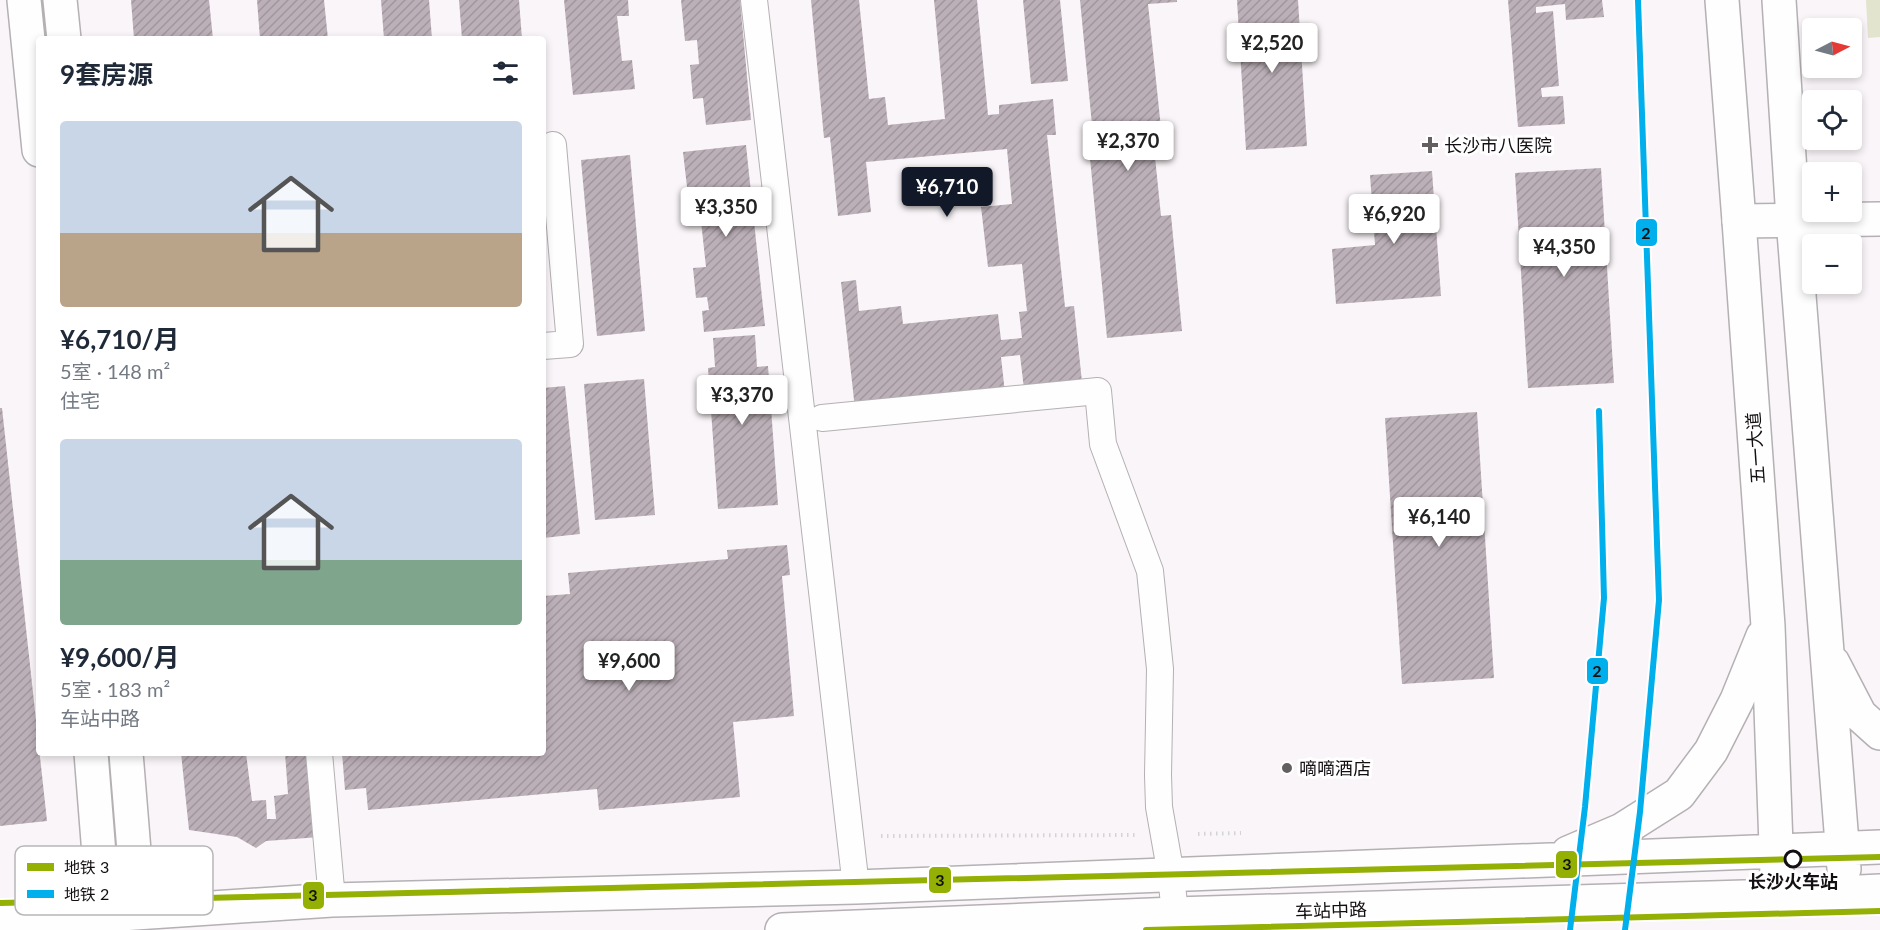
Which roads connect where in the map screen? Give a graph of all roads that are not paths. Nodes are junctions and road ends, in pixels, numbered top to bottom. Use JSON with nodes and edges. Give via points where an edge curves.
{"nodes":[{"id":1,"x":24,"y":0,"type":"edge"},
{"id":2,"x":60,"y":0,"type":"edge"},
{"id":3,"x":754,"y":0,"type":"edge"},
{"id":4,"x":1722,"y":0,"type":"edge"},
{"id":5,"x":1779,"y":0,"type":"edge"},
{"id":6,"x":64,"y":36,"type":"edge"},
{"id":7,"x":36,"y":120,"type":"edge"},
{"id":8,"x":553,"y":145,"type":"dead end"},
{"id":9,"x":1793,"y":219,"type":"junction"},
{"id":10,"x":1880,"y":219,"type":"edge"},
{"id":11,"x":1740,"y":221,"type":"junction"},
{"id":12,"x":546,"y":345,"type":"edge"},
{"id":13,"x":822,"y":417,"type":"dead end"},
{"id":14,"x":1768,"y":626,"type":"junction"},
{"id":15,"x":1827,"y":651,"type":"junction"},
{"id":16,"x":1880,"y":733,"type":"edge"},
{"id":17,"x":91,"y":756,"type":"edge"},
{"id":18,"x":126,"y":756,"type":"edge"},
{"id":19,"x":319,"y":756,"type":"edge"},
{"id":20,"x":98,"y":846,"type":"edge"},
{"id":21,"x":134,"y":846,"type":"edge"},
{"id":22,"x":1880,"y":847,"type":"edge"},
{"id":23,"x":1842,"y":849,"type":"junction"},
{"id":24,"x":1776,"y":852,"type":"junction"},
{"id":25,"x":1550,"y":861,"type":"junction"},
{"id":26,"x":1171,"y":875,"type":"junction"},
{"id":27,"x":856,"y":887,"type":"junction"},
{"id":28,"x":1880,"y":891,"type":"edge"},
{"id":29,"x":1845,"y":892,"type":"junction"},
{"id":30,"x":1778,"y":896,"type":"junction"},
{"id":31,"x":332,"y":900,"type":"junction"},
{"id":32,"x":213,"y":907,"type":"edge"},
{"id":33,"x":1175,"y":914,"type":"junction"},
{"id":34,"x":129,"y":915,"type":"edge"},
{"id":35,"x":0,"y":922,"type":"edge"},
{"id":36,"x":104,"y":923,"type":"edge"},
{"id":37,"x":782,"y":930,"type":"edge"}],
"edges":[{"from":1,"to":7,"type":"main road"},
{"from":2,"to":6,"type":"main road"},
{"from":3,"to":27,"type":"street"},
{"from":4,"to":11,"type":"main road","name":"五一大道"},
{"from":5,"to":9,"type":"main road"},
{"from":8,"to":12,"type":"street","via":[[570,344]]},
{"from":9,"to":10,"type":"main road"},
{"from":9,"to":11,"type":"main road"},
{"from":9,"to":15,"type":"main road"},
{"from":11,"to":14,"type":"main road","name":"五一大道"},
{"from":13,"to":26,"type":"street","via":[[1098,391],[1103,444],[1150,571],[1160,669],[1159,807]]},
{"from":14,"to":24,"type":"main road","name":"五一大道"},
{"from":14,"to":25,"type":"main road","via":[[1711,751],[1679,794],[1622,830]]},
{"from":15,"to":16,"type":"main road","via":[[1860,715]]},
{"from":15,"to":23,"type":"main road"},
{"from":17,"to":20,"type":"main road"},
{"from":18,"to":21,"type":"main road"},
{"from":19,"to":31,"type":"street"},
{"from":22,"to":23,"type":"main road"},
{"from":23,"to":24,"type":"main road"},
{"from":23,"to":29,"type":"main road"},
{"from":24,"to":25,"type":"main road"},
{"from":24,"to":30,"type":"main road","name":"五一大道"},
{"from":25,"to":26,"type":"main road"},
{"from":26,"to":27,"type":"main road"},
{"from":26,"to":33,"type":"street"},
{"from":27,"to":31,"type":"main road"},
{"from":28,"to":29,"type":"main road","name":"车站中路"},
{"from":29,"to":30,"type":"main road","name":"车站中路"},
{"from":30,"to":33,"type":"main road","name":"车站中路"},
{"from":31,"to":32,"type":"main road"},
{"from":33,"to":37,"type":"main road","name":"车站中路"},
{"from":34,"to":36,"type":"main road"},
{"from":35,"to":36,"type":"main road"}]}
